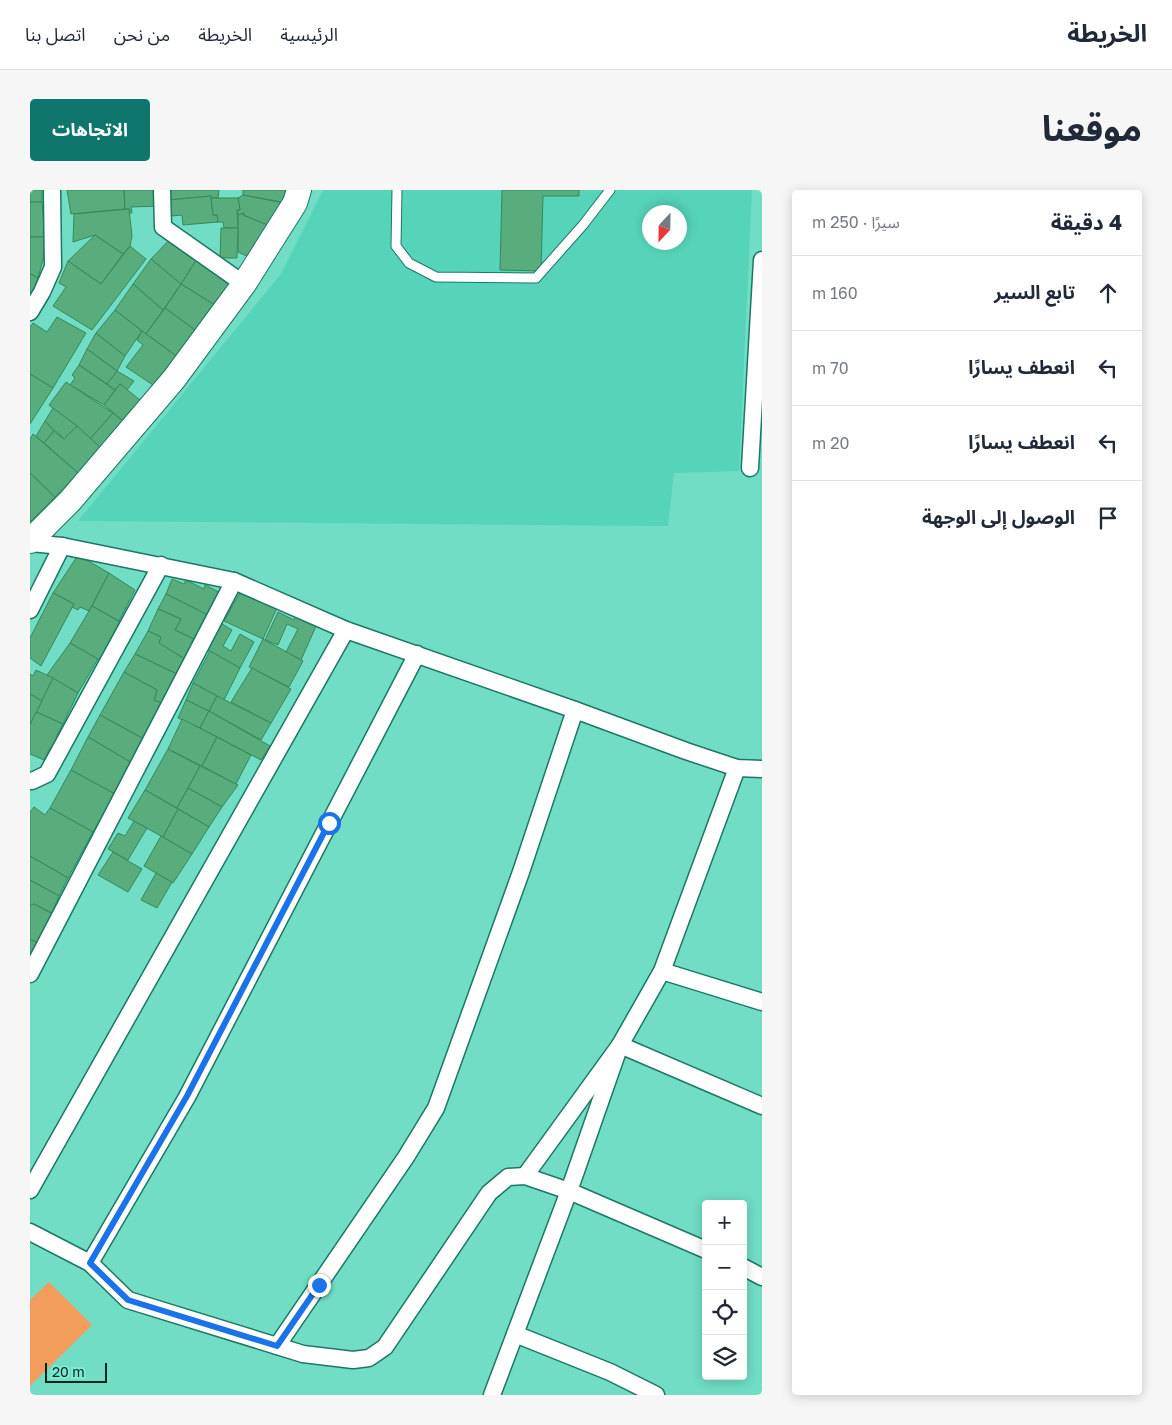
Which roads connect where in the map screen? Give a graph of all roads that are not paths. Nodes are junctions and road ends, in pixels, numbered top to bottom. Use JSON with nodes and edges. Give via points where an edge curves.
{"nodes":[{"id":1,"x":52,"y":190,"type":"edge"},
{"id":2,"x":162,"y":190,"type":"edge"},
{"id":3,"x":299,"y":190,"type":"edge"},
{"id":4,"x":397,"y":190,"type":"edge"},
{"id":5,"x":610,"y":190,"type":"edge"},
{"id":6,"x":762,"y":260,"type":"edge"},
{"id":7,"x":244,"y":284,"type":"junction"},
{"id":8,"x":30,"y":312,"type":"edge"},
{"id":9,"x":750,"y":468,"type":"dead end"},
{"id":10,"x":30,"y":542,"type":"edge"},
{"id":11,"x":62,"y":546,"type":"junction"},
{"id":12,"x":161,"y":565,"type":"junction"},
{"id":13,"x":234,"y":581,"type":"junction"},
{"id":14,"x":30,"y":610,"type":"edge"},
{"id":15,"x":346,"y":630,"type":"junction"},
{"id":16,"x":417,"y":654,"type":"junction"},
{"id":17,"x":575,"y":710,"type":"junction"},
{"id":18,"x":737,"y":768,"type":"junction"},
{"id":19,"x":762,"y":769,"type":"edge"},
{"id":20,"x":30,"y":781,"type":"edge"},
{"id":21,"x":662,"y":971,"type":"junction"},
{"id":22,"x":30,"y":974,"type":"edge"},
{"id":23,"x":762,"y":1002,"type":"edge"},
{"id":24,"x":620,"y":1045,"type":"junction"},
{"id":25,"x":762,"y":1106,"type":"edge"},
{"id":26,"x":525,"y":1176,"type":"junction"},
{"id":27,"x":30,"y":1190,"type":"edge"},
{"id":28,"x":569,"y":1191,"type":"junction"},
{"id":29,"x":30,"y":1232,"type":"edge"},
{"id":30,"x":702,"y":1248,"type":"edge"},
{"id":31,"x":90,"y":1263,"type":"junction"},
{"id":32,"x":747,"y":1268,"type":"edge"},
{"id":33,"x":762,"y":1276,"type":"edge"},
{"id":34,"x":514,"y":1334,"type":"junction"},
{"id":35,"x":277,"y":1346,"type":"junction"},
{"id":36,"x":492,"y":1395,"type":"edge"},
{"id":37,"x":656,"y":1395,"type":"edge"}],
"edges":[{"from":1,"to":8,"type":"street","via":[[53,267]]},
{"from":2,"to":7,"type":"street","via":[[163,227]]},
{"from":3,"to":7,"type":"main road","via":[[295,203]]},
{"from":4,"to":5,"type":"lane","via":[[396,246],[409,263],[436,277],[536,278]]},
{"from":6,"to":9,"type":"street"},
{"from":7,"to":10,"type":"main road","via":[[174,379],[70,501]]},
{"from":10,"to":11,"type":"street"},
{"from":11,"to":12,"type":"street"},
{"from":11,"to":14,"type":"street"},
{"from":12,"to":13,"type":"street"},
{"from":12,"to":20,"type":"street","via":[[47,774]]},
{"from":13,"to":15,"type":"street"},
{"from":13,"to":22,"type":"street"},
{"from":15,"to":16,"type":"street"},
{"from":15,"to":27,"type":"street"},
{"from":16,"to":17,"type":"street"},
{"from":16,"to":31,"type":"street","via":[[187,1096]]},
{"from":17,"to":18,"type":"street"},
{"from":17,"to":35,"type":"street","via":[[522,872],[436,1108]]},
{"from":18,"to":19,"type":"street"},
{"from":18,"to":21,"type":"street"},
{"from":21,"to":23,"type":"street"},
{"from":21,"to":24,"type":"street"},
{"from":24,"to":25,"type":"street"},
{"from":24,"to":26,"type":"street"},
{"from":24,"to":28,"type":"street"},
{"from":26,"to":28,"type":"street"},
{"from":26,"to":35,"type":"street","via":[[508,1177],[489,1192],[385,1347],[369,1358],[353,1360],[304,1354]]},
{"from":28,"to":30,"type":"street"},
{"from":28,"to":34,"type":"street"},
{"from":29,"to":31,"type":"street"},
{"from":31,"to":35,"type":"street","via":[[128,1300]]},
{"from":32,"to":33,"type":"street"},
{"from":34,"to":36,"type":"street"},
{"from":34,"to":37,"type":"street","via":[[610,1372]]}]}
